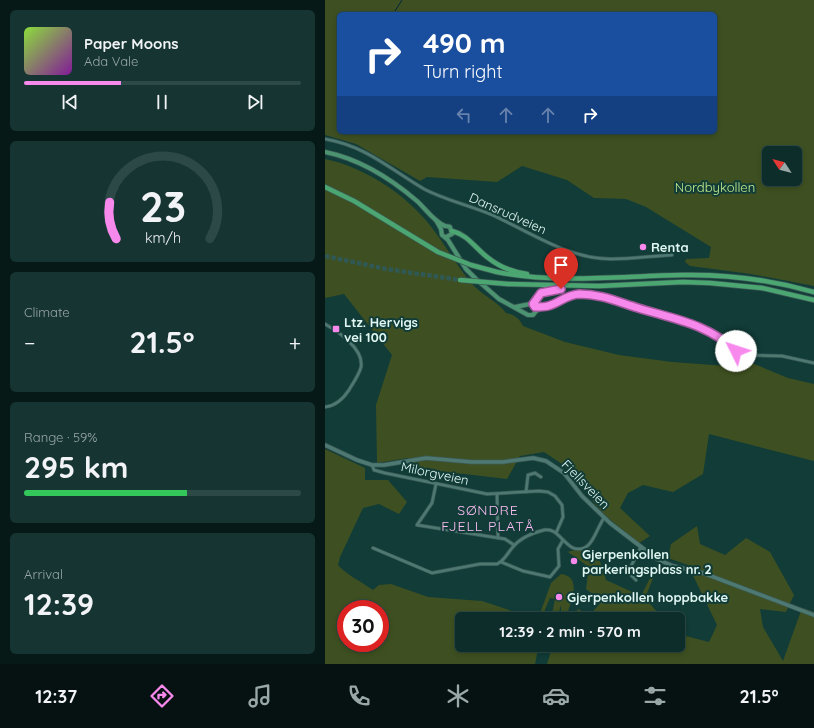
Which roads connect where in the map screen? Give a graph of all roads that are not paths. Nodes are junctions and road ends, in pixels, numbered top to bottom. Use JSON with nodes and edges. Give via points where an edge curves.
{"nodes":[{"id":1,"x":325,"y":138,"type":"edge"},
{"id":2,"x":325,"y":152,"type":"edge"},
{"id":3,"x":325,"y":187,"type":"edge"},
{"id":4,"x":443,"y":227,"type":"junction"},
{"id":5,"x":449,"y":235,"type":"junction"},
{"id":6,"x":672,"y":255,"type":"dead end"},
{"id":7,"x":558,"y":279,"type":"junction"},
{"id":8,"x":460,"y":280,"type":"tunnel mouth"},
{"id":9,"x":599,"y":286,"type":"junction"},
{"id":10,"x":814,"y":292,"type":"edge"},
{"id":11,"x":814,"y":300,"type":"edge"},
{"id":12,"x":525,"y":306,"type":"junction"},
{"id":13,"x":515,"y":307,"type":"junction"},
{"id":14,"x":534,"y":308,"type":"junction"},
{"id":15,"x":525,"y":312,"type":"junction"},
{"id":16,"x":325,"y":324,"type":"edge"},
{"id":17,"x":814,"y":363,"type":"edge"},
{"id":18,"x":325,"y":407,"type":"edge"},
{"id":19,"x":325,"y":445,"type":"edge"},
{"id":20,"x":372,"y":465,"type":"junction"},
{"id":21,"x":541,"y":477,"type":"dead end"},
{"id":22,"x":437,"y":484,"type":"junction"},
{"id":23,"x":527,"y":492,"type":"junction"},
{"id":24,"x":497,"y":494,"type":"junction"},
{"id":25,"x":604,"y":518,"type":"junction"},
{"id":26,"x":556,"y":533,"type":"junction"},
{"id":27,"x":498,"y":538,"type":"junction"},
{"id":28,"x":563,"y":540,"type":"junction"},
{"id":29,"x":514,"y":545,"type":"junction"},
{"id":30,"x":641,"y":547,"type":"junction"},
{"id":31,"x":373,"y":548,"type":"dead end"},
{"id":32,"x":501,"y":562,"type":"junction"},
{"id":33,"x":636,"y":580,"type":"dead end"},
{"id":34,"x":814,"y":615,"type":"edge"}],
"edges":[{"from":1,"to":6,"type":"street","name":"Dansrudveien","via":[[366,152],[432,193],[477,208],[530,235],[568,250],[610,259]]},
{"from":2,"to":4,"type":"main road","via":[[352,160],[375,171],[418,202]]},
{"from":3,"to":7,"type":"highway","bridge":true,"via":[[354,201],[438,252],[497,272]]},
{"from":4,"to":5,"type":"main road","via":[[450,227]]},
{"from":4,"to":5,"type":"main road","via":[[441,234]]},
{"from":5,"to":7,"type":"highway","via":[[464,235],[487,257],[501,266],[522,273]]},
{"from":5,"to":13,"type":"main road","via":[[453,247],[480,284],[499,299]]},
{"from":7,"to":10,"type":"highway","via":[[710,276],[763,281]]},
{"from":8,"to":9,"type":"highway","bridge":true},
{"from":9,"to":11,"type":"highway","via":[[710,283],[762,288]]},
{"from":9,"to":14,"type":"highway","via":[[547,291],[538,295]]},
{"from":12,"to":13,"type":"main road"},
{"from":12,"to":14,"type":"main road","via":[[528,304]]},
{"from":12,"to":15,"type":"main road"},
{"from":13,"to":15,"type":"main road"},
{"from":14,"to":15,"type":"main road","via":[[530,315]]},
{"from":14,"to":17,"type":"street","via":[[548,306],[570,295],[607,297],[691,322],[720,337],[743,354],[782,356]]},
{"from":16,"to":18,"type":"street","via":[[355,349],[361,366],[344,398]]},
{"from":19,"to":20,"type":"main road","name":"Fjellsveien"},
{"from":20,"to":22,"type":"street","name":"Milorgveien","via":[[374,470],[380,472]]},
{"from":20,"to":25,"type":"main road","name":"Fjellsveien","via":[[426,458],[477,462],[533,458],[542,460],[552,463],[564,474]]},
{"from":21,"to":23,"type":"street","via":[[535,473],[528,475]]},
{"from":22,"to":24,"type":"street","name":"Milorgveien"},
{"from":22,"to":27,"type":"street","via":[[431,503],[417,525]]},
{"from":23,"to":24,"type":"street","name":"Milorgveien"},
{"from":23,"to":26,"type":"street","name":"Milorgveien","via":[[548,492],[560,502],[563,514]]},
{"from":24,"to":27,"type":"street"},
{"from":25,"to":28,"type":"street","via":[[586,548],[578,549]]},
{"from":25,"to":30,"type":"main road","name":"Fjellsveien"},
{"from":26,"to":28,"type":"street"},
{"from":26,"to":29,"type":"street","via":[[550,529],[543,530]]},
{"from":27,"to":29,"type":"street"},
{"from":28,"to":32,"type":"street","via":[[558,550],[559,566],[550,577],[523,571]]},
{"from":29,"to":32,"type":"street"},
{"from":30,"to":33,"type":"street","via":[[628,572]]},
{"from":30,"to":34,"type":"main road","name":"Fjellsveien","via":[[667,564],[703,573]]},
{"from":31,"to":32,"type":"street","via":[[432,573],[475,564],[494,565]]}]}
